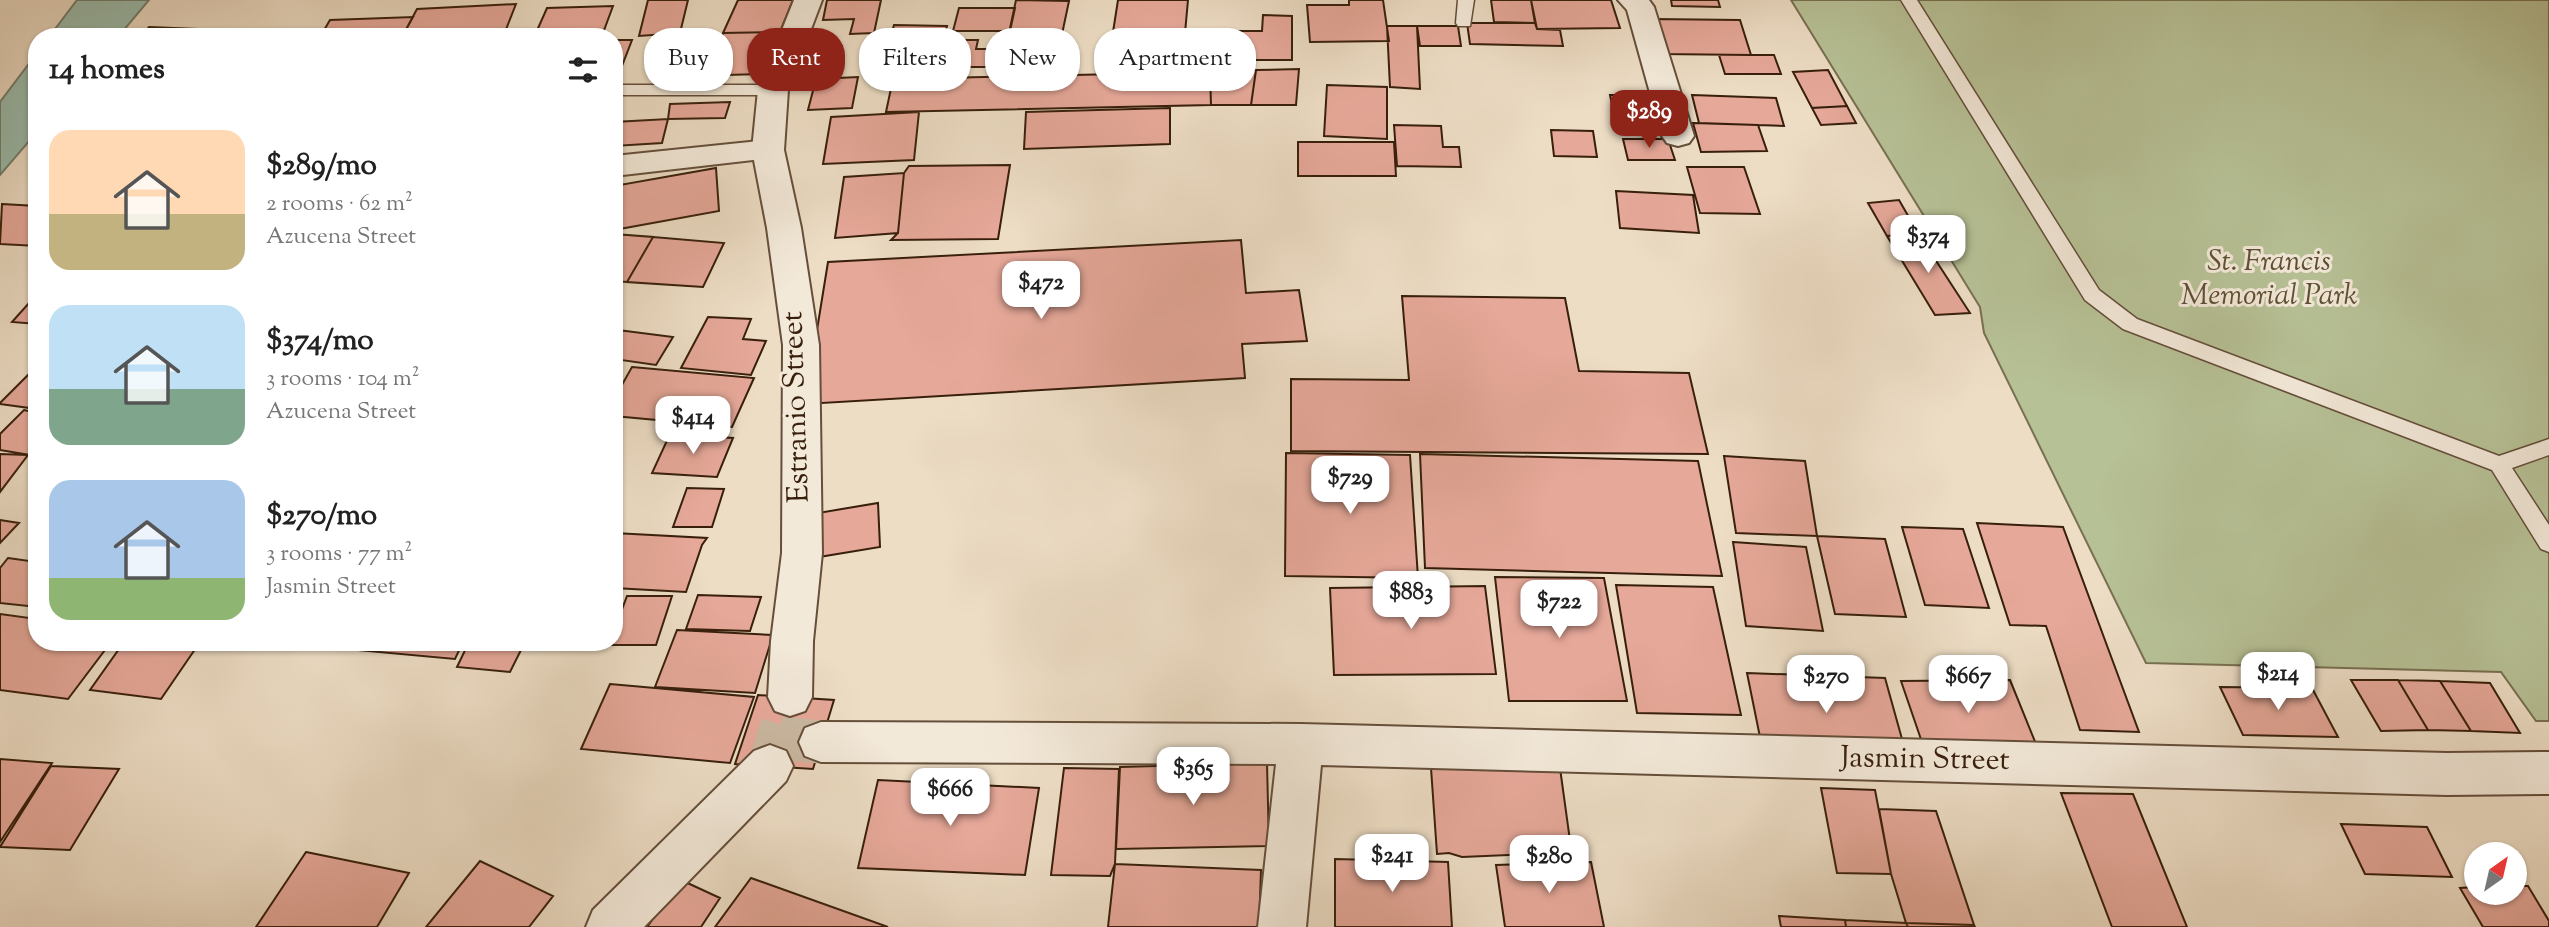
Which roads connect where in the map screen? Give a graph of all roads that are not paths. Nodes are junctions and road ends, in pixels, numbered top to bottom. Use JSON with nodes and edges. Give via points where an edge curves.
{"nodes":[{"id":1,"x":808,"y":0,"type":"edge"},
{"id":2,"x":1466,"y":0,"type":"edge"},
{"id":3,"x":1632,"y":0,"type":"edge"},
{"id":4,"x":1909,"y":0,"type":"edge"},
{"id":5,"x":1464,"y":23,"type":"dead end"},
{"id":6,"x":797,"y":28,"type":"edge"},
{"id":7,"x":623,"y":90,"type":"edge"},
{"id":8,"x":747,"y":90,"type":"edge"},
{"id":9,"x":773,"y":91,"type":"edge"},
{"id":10,"x":1678,"y":136,"type":"dead end"},
{"id":11,"x":768,"y":150,"type":"junction"},
{"id":12,"x":623,"y":165,"type":"edge"},
{"id":13,"x":2549,"y":447,"type":"edge"},
{"id":14,"x":2499,"y":464,"type":"junction"},
{"id":15,"x":2549,"y":543,"type":"edge"},
{"id":16,"x":790,"y":697,"type":"tunnel mouth"},
{"id":17,"x":821,"y":742,"type":"tunnel mouth"},
{"id":18,"x":1301,"y":744,"type":"junction"},
{"id":19,"x":770,"y":766,"type":"tunnel mouth"},
{"id":20,"x":2549,"y":772,"type":"edge"},
{"id":21,"x":610,"y":927,"type":"edge"},
{"id":22,"x":1282,"y":927,"type":"edge"}],
"edges":[{"from":1,"to":6,"type":"street","name":"Estranio Street"},
{"from":2,"to":5,"type":"lane"},
{"from":3,"to":10,"type":"street","via":[[1640,7]]},
{"from":4,"to":14,"type":"lane","via":[[2092,295],[2130,324]]},
{"from":7,"to":8,"type":"lane"},
{"from":9,"to":11,"type":"street","name":"Estranio Street"},
{"from":11,"to":12,"type":"street"},
{"from":11,"to":16,"type":"street","name":"Estranio Street","via":[[801,345],[802,553]]},
{"from":13,"to":14,"type":"lane"},
{"from":14,"to":15,"type":"lane"},
{"from":17,"to":18,"type":"street","name":"Jasmin Street"},
{"from":18,"to":20,"type":"street","name":"Jasmin Street","via":[[2446,774]]},
{"from":18,"to":22,"type":"street"},
{"from":19,"to":21,"type":"street"}]}
